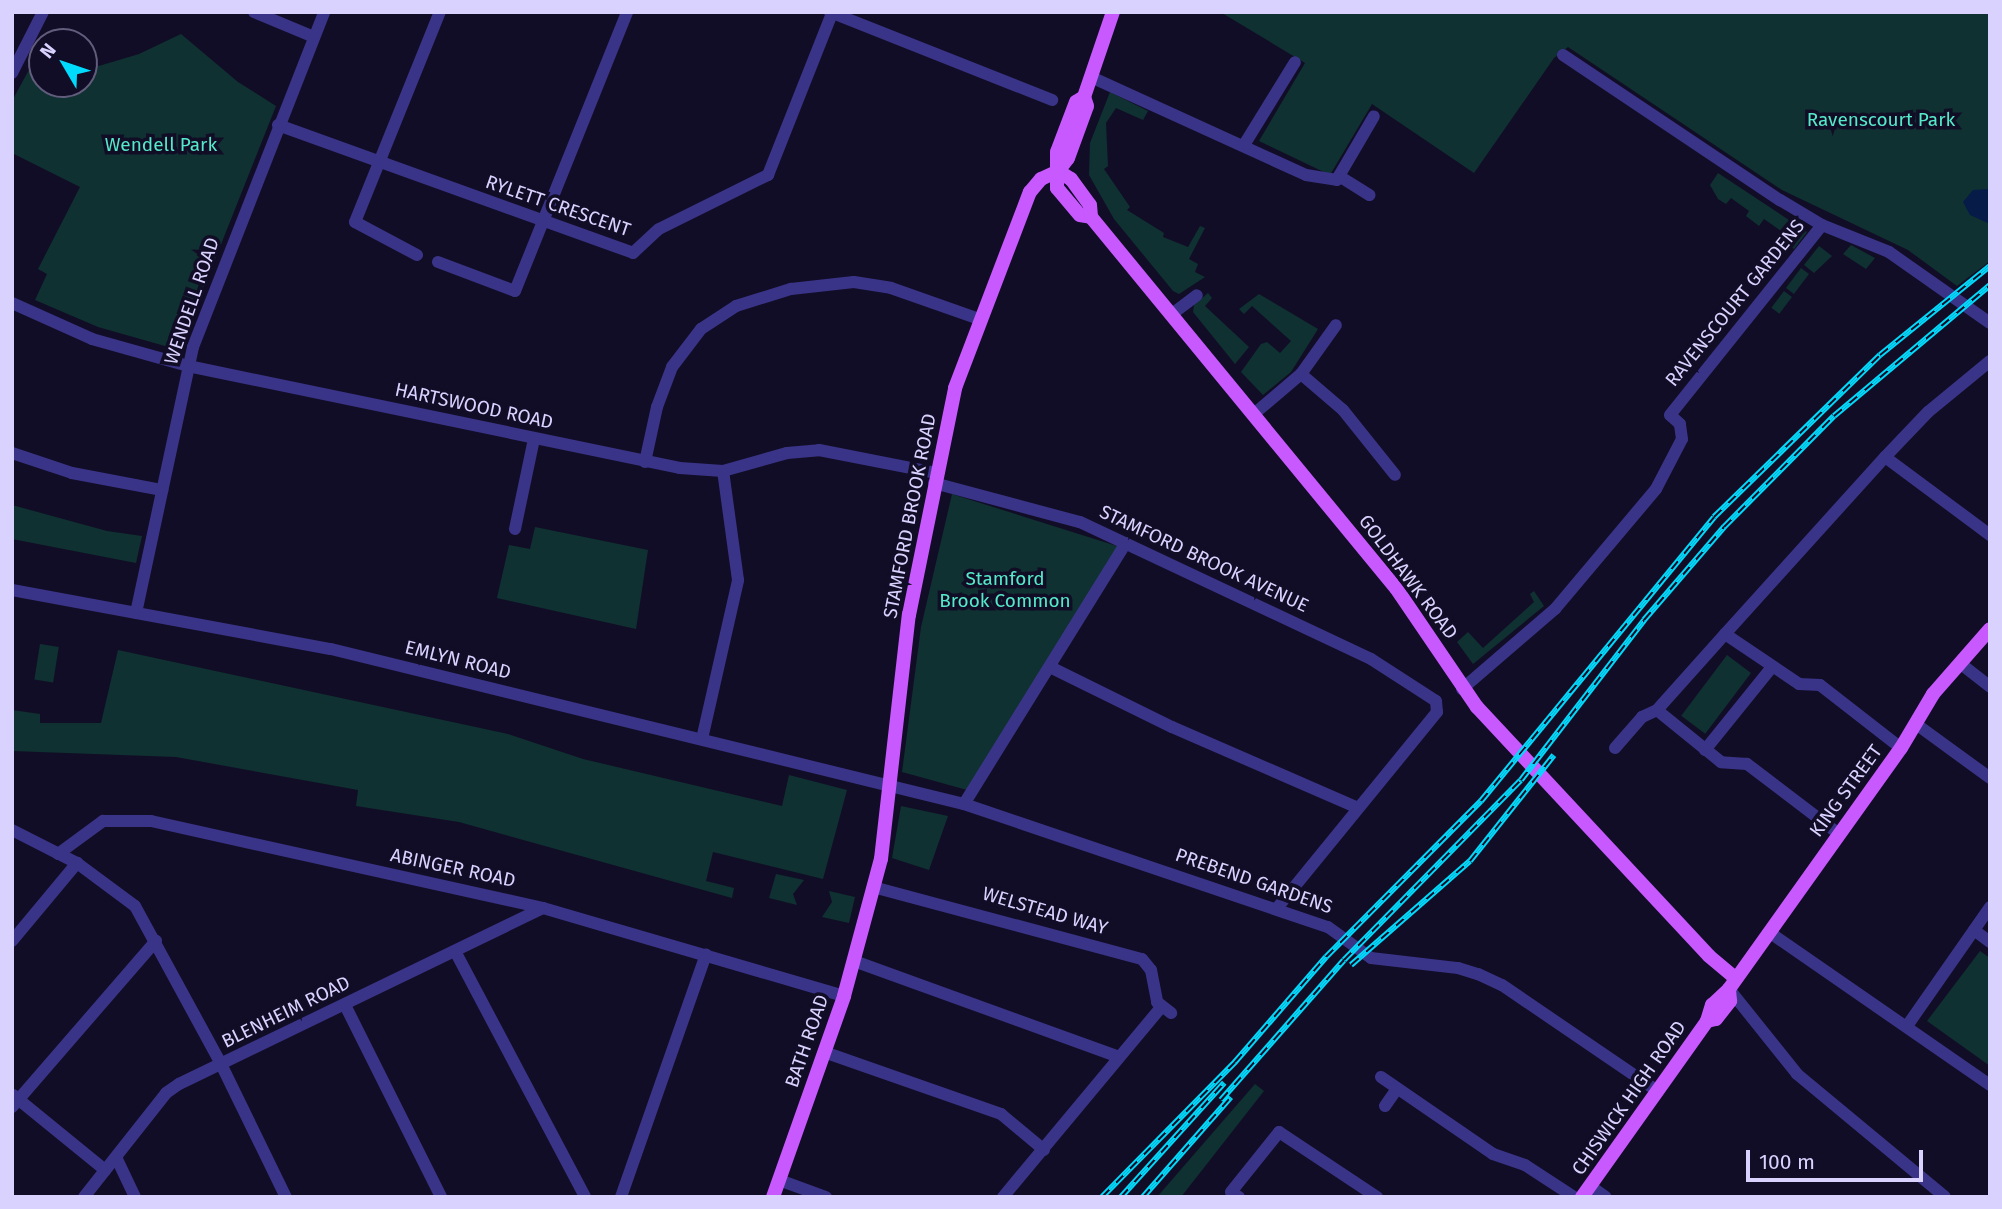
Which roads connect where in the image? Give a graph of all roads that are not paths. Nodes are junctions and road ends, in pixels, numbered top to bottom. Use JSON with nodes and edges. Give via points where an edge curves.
{"nodes":[{"id":1,"x":43,"y":12,"type":"edge"},
{"id":2,"x":254,"y":12,"type":"edge"},
{"id":3,"x":324,"y":12,"type":"edge"},
{"id":4,"x":439,"y":12,"type":"edge"},
{"id":5,"x":627,"y":12,"type":"edge"},
{"id":6,"x":1113,"y":12,"type":"edge"},
{"id":7,"x":831,"y":13,"type":"edge"},
{"id":8,"x":314,"y":37,"type":"junction"},
{"id":9,"x":12,"y":42,"type":"edge"},
{"id":10,"x":25,"y":49,"type":"junction"},
{"id":11,"x":1563,"y":55,"type":"dead end"},
{"id":12,"x":1295,"y":62,"type":"dead end"},
{"id":13,"x":12,"y":73,"type":"edge"},
{"id":14,"x":1091,"y":77,"type":"junction"},
{"id":15,"x":1052,"y":100,"type":"dead end"},
{"id":16,"x":1374,"y":116,"type":"dead end"},
{"id":17,"x":278,"y":124,"type":"junction"},
{"id":18,"x":1244,"y":145,"type":"junction"},
{"id":19,"x":382,"y":162,"type":"junction"},
{"id":20,"x":1058,"y":171,"type":"junction"},
{"id":21,"x":1339,"y":176,"type":"junction"},
{"id":22,"x":1369,"y":195,"type":"dead end"},
{"id":23,"x":543,"y":220,"type":"junction"},
{"id":24,"x":1822,"y":225,"type":"junction"},
{"id":25,"x":416,"y":255,"type":"dead end"},
{"id":26,"x":438,"y":262,"type":"dead end"},
{"id":27,"x":1197,"y":295,"type":"dead end"},
{"id":28,"x":12,"y":303,"type":"edge"},
{"id":29,"x":1172,"y":314,"type":"junction"},
{"id":30,"x":978,"y":319,"type":"junction"},
{"id":31,"x":1990,"y":323,"type":"edge"},
{"id":32,"x":1336,"y":325,"type":"dead end"},
{"id":33,"x":1990,"y":360,"type":"edge"},
{"id":34,"x":188,"y":366,"type":"junction"},
{"id":35,"x":1301,"y":374,"type":"junction"},
{"id":36,"x":1255,"y":413,"type":"junction"},
{"id":37,"x":534,"y":439,"type":"junction"},
{"id":38,"x":12,"y":453,"type":"edge"},
{"id":39,"x":1885,"y":457,"type":"junction"},
{"id":40,"x":645,"y":462,"type":"junction"},
{"id":41,"x":723,"y":471,"type":"junction"},
{"id":42,"x":1395,"y":475,"type":"dead end"},
{"id":43,"x":935,"y":478,"type":"junction"},
{"id":44,"x":162,"y":490,"type":"junction"},
{"id":45,"x":515,"y":529,"type":"dead end"},
{"id":46,"x":1990,"y":536,"type":"edge"},
{"id":47,"x":1126,"y":543,"type":"junction"},
{"id":48,"x":12,"y":590,"type":"edge"},
{"id":49,"x":136,"y":613,"type":"junction"},
{"id":50,"x":1990,"y":629,"type":"edge"},
{"id":51,"x":1725,"y":634,"type":"junction"},
{"id":52,"x":1961,"y":664,"type":"junction"},
{"id":53,"x":1050,"y":667,"type":"junction"},
{"id":54,"x":1772,"y":667,"type":"junction"},
{"id":55,"x":1990,"y":687,"type":"edge"},
{"id":56,"x":1462,"y":690,"type":"junction"},
{"id":57,"x":1657,"y":710,"type":"junction"},
{"id":58,"x":1916,"y":724,"type":"junction"},
{"id":59,"x":702,"y":738,"type":"junction"},
{"id":60,"x":1901,"y":747,"type":"junction"},
{"id":61,"x":1615,"y":748,"type":"dead end"},
{"id":62,"x":1705,"y":750,"type":"junction"},
{"id":63,"x":1990,"y":778,"type":"edge"},
{"id":64,"x":891,"y":785,"type":"junction"},
{"id":65,"x":964,"y":804,"type":"junction"},
{"id":66,"x":1358,"y":808,"type":"junction"},
{"id":67,"x":12,"y":830,"type":"edge"},
{"id":68,"x":1839,"y":834,"type":"junction"},
{"id":69,"x":58,"y":854,"type":"junction"},
{"id":70,"x":77,"y":863,"type":"junction"},
{"id":71,"x":873,"y":891,"type":"junction"},
{"id":72,"x":1990,"y":907,"type":"edge"},
{"id":73,"x":543,"y":908,"type":"junction"},
{"id":74,"x":1277,"y":908,"type":"junction"},
{"id":75,"x":1974,"y":930,"type":"junction"},
{"id":76,"x":1769,"y":932,"type":"junction"},
{"id":77,"x":156,"y":940,"type":"junction"},
{"id":78,"x":12,"y":941,"type":"edge"},
{"id":79,"x":1990,"y":942,"type":"edge"},
{"id":80,"x":455,"y":951,"type":"junction"},
{"id":81,"x":706,"y":954,"type":"junction"},
{"id":82,"x":853,"y":961,"type":"junction"},
{"id":83,"x":1732,"y":984,"type":"junction"},
{"id":84,"x":844,"y":996,"type":"junction"},
{"id":85,"x":345,"y":1005,"type":"junction"},
{"id":86,"x":1907,"y":1026,"type":"junction"},
{"id":87,"x":824,"y":1052,"type":"junction"},
{"id":88,"x":1119,"y":1057,"type":"junction"},
{"id":89,"x":221,"y":1064,"type":"junction"},
{"id":90,"x":1381,"y":1077,"type":"dead end"},
{"id":91,"x":1990,"y":1085,"type":"edge"},
{"id":92,"x":1397,"y":1089,"type":"junction"},
{"id":93,"x":1656,"y":1090,"type":"junction"},
{"id":94,"x":14,"y":1100,"type":"edge"},
{"id":95,"x":1385,"y":1106,"type":"dead end"},
{"id":96,"x":1044,"y":1150,"type":"junction"},
{"id":97,"x":116,"y":1157,"type":"junction"},
{"id":98,"x":105,"y":1170,"type":"junction"},
{"id":99,"x":779,"y":1180,"type":"junction"},
{"id":100,"x":1586,"y":1191,"type":"edge"},
{"id":101,"x":84,"y":1197,"type":"edge"},
{"id":102,"x":135,"y":1197,"type":"edge"},
{"id":103,"x":286,"y":1197,"type":"edge"},
{"id":104,"x":441,"y":1197,"type":"edge"},
{"id":105,"x":585,"y":1197,"type":"edge"},
{"id":106,"x":621,"y":1197,"type":"edge"},
{"id":107,"x":773,"y":1197,"type":"edge"},
{"id":108,"x":826,"y":1197,"type":"edge"},
{"id":109,"x":1003,"y":1197,"type":"edge"},
{"id":110,"x":1239,"y":1197,"type":"edge"},
{"id":111,"x":1377,"y":1197,"type":"edge"},
{"id":112,"x":1574,"y":1197,"type":"edge"},
{"id":113,"x":1606,"y":1197,"type":"edge"},
{"id":114,"x":1945,"y":1197,"type":"edge"}],
"edges":[{"from":1,"to":10,"type":"street"},
{"from":2,"to":8,"type":"street"},
{"from":3,"to":8,"type":"street","name":"WENDELL ROAD"},
{"from":4,"to":19,"type":"street"},
{"from":5,"to":23,"type":"street"},
{"from":6,"to":14,"type":"main road"},
{"from":7,"to":15,"type":"street"},
{"from":7,"to":23,"type":"street","name":"RYLETT CRESCENT","via":[[763,179],[659,229],[634,253]]},
{"from":8,"to":17,"type":"street","name":"WENDELL ROAD"},
{"from":9,"to":10,"type":"street"},
{"from":10,"to":13,"type":"street"},
{"from":11,"to":24,"type":"street"},
{"from":12,"to":18,"type":"street"},
{"from":14,"to":18,"type":"street"},
{"from":14,"to":20,"type":"main road","via":[[1084,97],[1087,106]]},
{"from":16,"to":21,"type":"street"},
{"from":17,"to":19,"type":"street","name":"RYLETT CRESCENT"},
{"from":17,"to":34,"type":"street","name":"WENDELL ROAD"},
{"from":18,"to":21,"type":"street","via":[[1306,174],[1337,180]]},
{"from":19,"to":23,"type":"street","name":"RYLETT CRESCENT"},
{"from":19,"to":25,"type":"street","via":[[355,222]]},
{"from":20,"to":29,"type":"main road","name":"GOLDHAWK ROAD","via":[[1071,179],[1090,205],[1091,217]]},
{"from":20,"to":30,"type":"main road","name":"STAMFORD BROOK ROAD","via":[[1041,179],[1030,192]]},
{"from":21,"to":22,"type":"street"},
{"from":23,"to":26,"type":"street","via":[[515,291]]},
{"from":24,"to":31,"type":"street","via":[[1889,252]]},
{"from":24,"to":56,"type":"street","name":"RAVENSCOURT GARDENS","via":[[1670,415],[1680,424],[1682,439],[1656,489],[1555,609]]},
{"from":27,"to":29,"type":"street"},
{"from":28,"to":34,"type":"street","name":"HARTSWOOD ROAD","via":[[92,339]]},
{"from":29,"to":36,"type":"main road","name":"GOLDHAWK ROAD"},
{"from":30,"to":40,"type":"street","via":[[891,288],[854,282],[791,289],[736,306],[701,329],[672,367]]},
{"from":30,"to":43,"type":"main road","name":"STAMFORD BROOK ROAD","via":[[955,388]]},
{"from":32,"to":35,"type":"street"},
{"from":33,"to":39,"type":"street","via":[[1928,412]]},
{"from":34,"to":37,"type":"street","name":"HARTSWOOD ROAD"},
{"from":34,"to":44,"type":"street","name":"WENDELL ROAD"},
{"from":35,"to":36,"type":"street"},
{"from":35,"to":42,"type":"street","via":[[1343,410]]},
{"from":36,"to":56,"type":"main road","name":"GOLDHAWK ROAD","via":[[1420,619]]},
{"from":37,"to":40,"type":"street","name":"HARTSWOOD ROAD"},
{"from":37,"to":45,"type":"street"},
{"from":38,"to":44,"type":"street","via":[[72,473]]},
{"from":39,"to":46,"type":"street"},
{"from":39,"to":51,"type":"street"},
{"from":40,"to":41,"type":"street","name":"HARTSWOOD ROAD"},
{"from":41,"to":43,"type":"street","name":"HARTSWOOD ROAD","via":[[811,450]]},
{"from":41,"to":59,"type":"street","via":[[737,580]]},
{"from":43,"to":47,"type":"street","name":"STAMFORD BROOK AVENUE","via":[[1080,522]]},
{"from":43,"to":64,"type":"main road","name":"STAMFORD BROOK ROAD","via":[[901,666]]},
{"from":44,"to":49,"type":"street","name":"WENDELL ROAD"},
{"from":47,"to":53,"type":"street"},
{"from":47,"to":66,"type":"street","name":"STAMFORD BROOK AVENUE","via":[[1371,659],[1435,700],[1438,708]]},
{"from":48,"to":49,"type":"street","name":"EMLYN ROAD"},
{"from":49,"to":59,"type":"street","name":"EMLYN ROAD","via":[[331,649]]},
{"from":50,"to":52,"type":"main road","name":"KING STREET"},
{"from":51,"to":54,"type":"street"},
{"from":51,"to":57,"type":"street"},
{"from":52,"to":55,"type":"street"},
{"from":52,"to":58,"type":"main road","name":"KING STREET","via":[[1933,694]]},
{"from":53,"to":65,"type":"street"},
{"from":53,"to":66,"type":"street","via":[[1172,727]]},
{"from":54,"to":60,"type":"street","via":[[1802,685],[1820,685]]},
{"from":54,"to":62,"type":"street"},
{"from":56,"to":83,"type":"main road","name":"GOLDHAWK ROAD"},
{"from":57,"to":61,"type":"street","via":[[1642,717]]},
{"from":57,"to":62,"type":"street"},
{"from":58,"to":60,"type":"main road","name":"KING STREET"},
{"from":58,"to":63,"type":"street"},
{"from":59,"to":64,"type":"street","name":"EMLYN ROAD"},
{"from":60,"to":68,"type":"main road","name":"KING STREET"},
{"from":62,"to":68,"type":"street","via":[[1729,765],[1747,764]]},
{"from":64,"to":65,"type":"street","name":"PREBEND GARDENS"},
{"from":64,"to":71,"type":"main road","name":"STAMFORD BROOK ROAD"},
{"from":65,"to":74,"type":"street","name":"PREBEND GARDENS"},
{"from":66,"to":74,"type":"street"},
{"from":67,"to":69,"type":"street"},
{"from":68,"to":76,"type":"main road","name":"KING STREET"},
{"from":69,"to":70,"type":"street"},
{"from":69,"to":73,"type":"street","name":"ABINGER ROAD","via":[[103,821],[151,821]]},
{"from":70,"to":77,"type":"street","via":[[135,906]]},
{"from":70,"to":78,"type":"street"},
{"from":71,"to":82,"type":"main road","name":"BATH ROAD"},
{"from":71,"to":88,"type":"street","name":"WELSTEAD WAY","via":[[1142,959],[1151,970],[1157,1002],[1165,1012]]},
{"from":72,"to":75,"type":"street"},
{"from":73,"to":80,"type":"street","name":"BLENHEIM ROAD"},
{"from":73,"to":81,"type":"street","name":"ABINGER ROAD"},
{"from":74,"to":93,"type":"street","name":"PREBEND GARDENS","via":[[1338,932],[1371,958],[1458,968],[1502,985]]},
{"from":75,"to":79,"type":"street"},
{"from":75,"to":86,"type":"street"},
{"from":76,"to":83,"type":"main road","name":"KING STREET"},
{"from":76,"to":86,"type":"street"},
{"from":77,"to":89,"type":"street"},
{"from":77,"to":94,"type":"street"},
{"from":80,"to":85,"type":"street","name":"BLENHEIM ROAD"},
{"from":80,"to":105,"type":"street"},
{"from":81,"to":84,"type":"street","name":"ABINGER ROAD"},
{"from":81,"to":106,"type":"street"},
{"from":82,"to":84,"type":"main road","name":"BATH ROAD"},
{"from":82,"to":88,"type":"street"},
{"from":83,"to":93,"type":"main road","name":"CHISWICK HIGH ROAD","via":[[1720,993],[1707,1012],[1707,1021]]},
{"from":83,"to":114,"type":"street","via":[[1797,1074]]},
{"from":84,"to":87,"type":"main road","name":"BATH ROAD"},
{"from":85,"to":89,"type":"street","name":"BLENHEIM ROAD"},
{"from":85,"to":104,"type":"street"},
{"from":86,"to":91,"type":"street"},
{"from":87,"to":96,"type":"street","via":[[1001,1114]]},
{"from":87,"to":99,"type":"main road","name":"BATH ROAD"},
{"from":88,"to":96,"type":"street"},
{"from":89,"to":97,"type":"street","name":"BLENHEIM ROAD","via":[[166,1093]]},
{"from":89,"to":103,"type":"street"},
{"from":90,"to":92,"type":"street"},
{"from":92,"to":95,"type":"street"},
{"from":92,"to":112,"type":"street","via":[[1493,1154],[1525,1165]]},
{"from":93,"to":100,"type":"main road","name":"CHISWICK HIGH ROAD"},
{"from":94,"to":98,"type":"street"},
{"from":96,"to":109,"type":"street"},
{"from":97,"to":98,"type":"street","name":"BLENHEIM ROAD"},
{"from":97,"to":102,"type":"street"},
{"from":98,"to":101,"type":"street","name":"BLENHEIM ROAD"},
{"from":99,"to":107,"type":"main road","name":"BATH ROAD"},
{"from":99,"to":108,"type":"street"},
{"from":100,"to":113,"type":"street"},
{"from":110,"to":111,"type":"street","via":[[1231,1192],[1279,1132]]}]}
